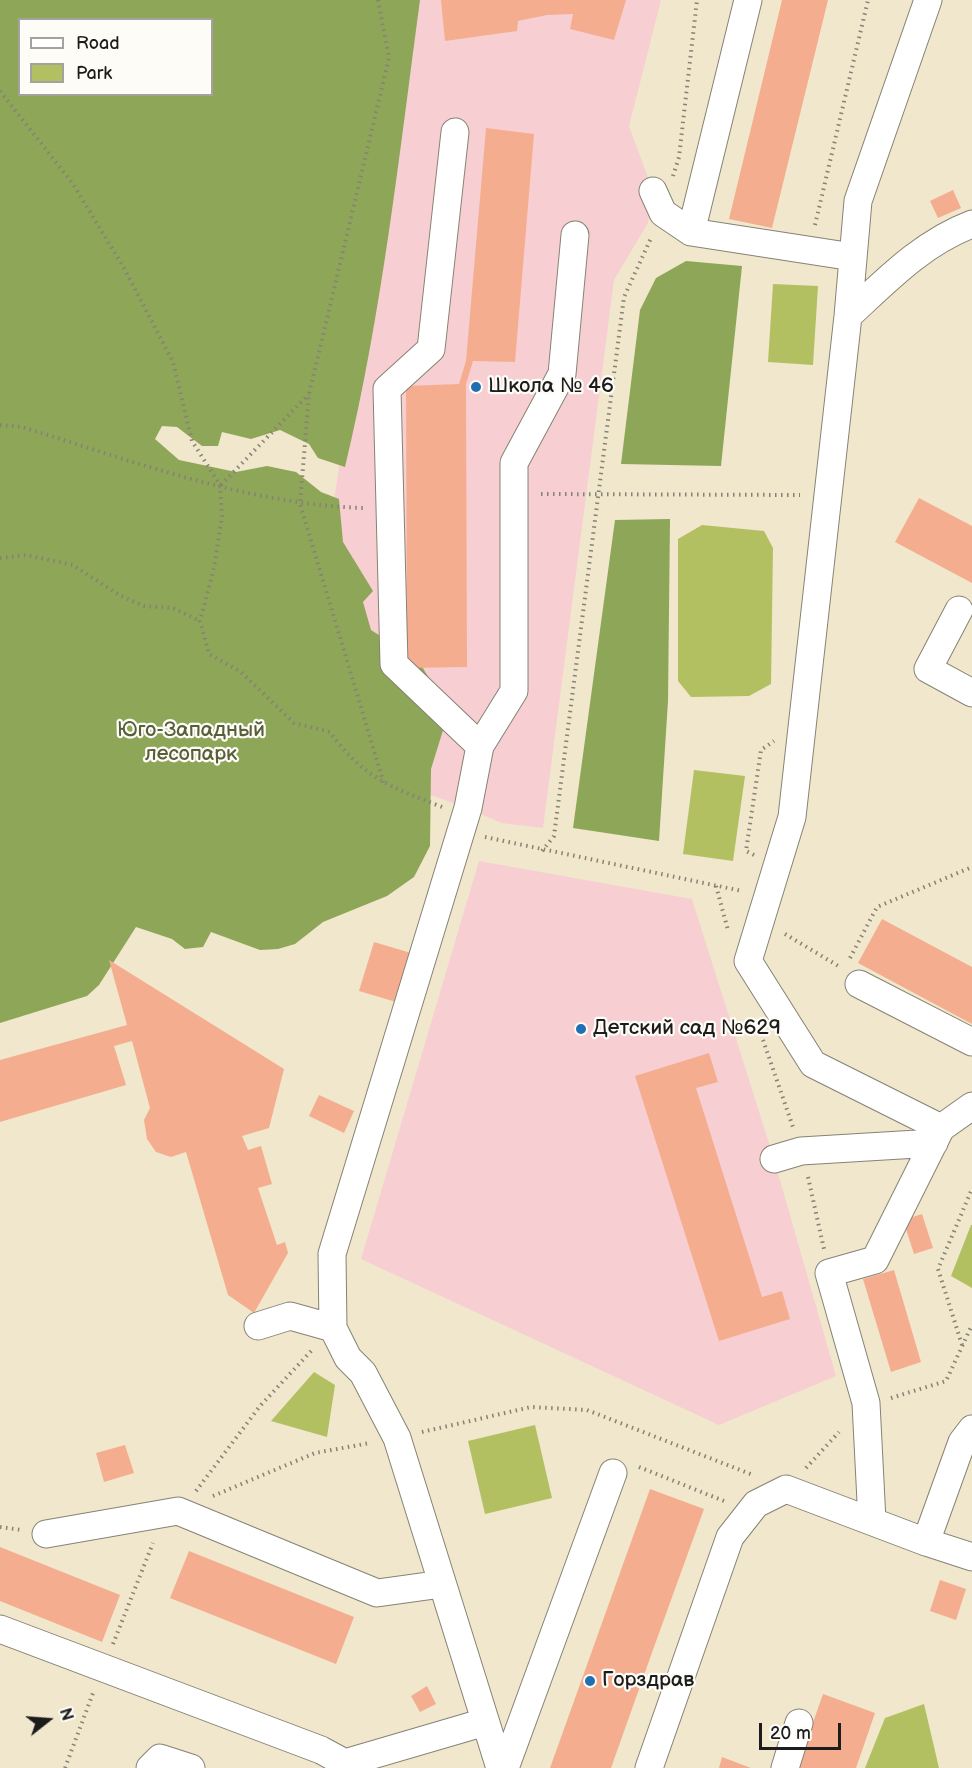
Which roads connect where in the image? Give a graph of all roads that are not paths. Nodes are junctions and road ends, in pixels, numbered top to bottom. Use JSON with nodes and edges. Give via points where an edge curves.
{"nodes":[{"id":1,"x":748,"y":0,"type":"edge"},
{"id":2,"x":928,"y":0,"type":"edge"},
{"id":3,"x":455,"y":132,"type":"dead end"},
{"id":4,"x":658,"y":202,"type":"road end"},
{"id":5,"x":972,"y":224,"type":"edge"},
{"id":6,"x":691,"y":232,"type":"junction"},
{"id":7,"x":574,"y":235,"type":"dead end"},
{"id":8,"x":854,"y":257,"type":"junction"},
{"id":9,"x":848,"y":316,"type":"junction"},
{"id":10,"x":959,"y":610,"type":"dead end"},
{"id":11,"x":972,"y":693,"type":"edge"},
{"id":12,"x":480,"y":746,"type":"junction"},
{"id":13,"x":851,"y":971,"type":"road end"},
{"id":14,"x":972,"y":1042,"type":"edge"},
{"id":15,"x":972,"y":1106,"type":"edge"},
{"id":16,"x":937,"y":1136,"type":"junction"},
{"id":17,"x":774,"y":1159,"type":"dead end"},
{"id":18,"x":258,"y":1326,"type":"dead end"},
{"id":19,"x":333,"y":1328,"type":"junction"},
{"id":20,"x":972,"y":1430,"type":"edge"},
{"id":21,"x":612,"y":1473,"type":"road end"},
{"id":22,"x":872,"y":1521,"type":"junction"},
{"id":23,"x":46,"y":1534,"type":"dead end"},
{"id":24,"x":926,"y":1542,"type":"junction"},
{"id":25,"x":972,"y":1557,"type":"edge"},
{"id":26,"x":442,"y":1584,"type":"junction"},
{"id":27,"x":0,"y":1629,"type":"edge"},
{"id":28,"x":485,"y":1722,"type":"junction"},
{"id":29,"x":799,"y":1723,"type":"dead end"},
{"id":30,"x":347,"y":1766,"type":"edge"},
{"id":31,"x":150,"y":1768,"type":"edge"},
{"id":32,"x":191,"y":1768,"type":"edge"},
{"id":33,"x":500,"y":1768,"type":"edge"},
{"id":34,"x":506,"y":1768,"type":"edge"},
{"id":35,"x":649,"y":1768,"type":"edge"},
{"id":36,"x":784,"y":1768,"type":"edge"}],
"edges":[{"from":1,"to":6,"type":"lane"},
{"from":2,"to":8,"type":"lane","via":[[858,201]]},
{"from":3,"to":12,"type":"lane","via":[[431,348],[387,389],[394,664]]},
{"from":4,"to":6,"type":"lane"},
{"from":5,"to":9,"type":"lane","via":[[950,232],[907,260]]},
{"from":6,"to":8,"type":"lane"},
{"from":7,"to":12,"type":"lane","via":[[562,374],[514,463],[514,691]]},
{"from":8,"to":9,"type":"lane"},
{"from":9,"to":16,"type":"lane","via":[[792,817],[748,961],[813,1064]]},
{"from":10,"to":11,"type":"lane","via":[[928,669]]},
{"from":12,"to":19,"type":"lane","via":[[461,831],[332,1254]]},
{"from":13,"to":14,"type":"lane"},
{"from":15,"to":16,"type":"lane"},
{"from":16,"to":17,"type":"lane","via":[[801,1151]]},
{"from":16,"to":22,"type":"lane","via":[[875,1260],[829,1273],[866,1403]]},
{"from":18,"to":19,"type":"lane","via":[[290,1316]]},
{"from":19,"to":26,"type":"lane","via":[[348,1358],[363,1373],[397,1438]]},
{"from":20,"to":24,"type":"lane","via":[[962,1442]]},
{"from":21,"to":34,"type":"lane"},
{"from":22,"to":24,"type":"lane"},
{"from":22,"to":35,"type":"lane","via":[[786,1489],[756,1504],[730,1537]]},
{"from":23,"to":26,"type":"lane","via":[[178,1511],[377,1593]]},
{"from":24,"to":25,"type":"lane"},
{"from":26,"to":28,"type":"lane"},
{"from":27,"to":30,"type":"lane","via":[[321,1750]]},
{"from":28,"to":30,"type":"lane"},
{"from":28,"to":33,"type":"lane"},
{"from":29,"to":36,"type":"lane"},
{"from":31,"to":32,"type":"lane","via":[[160,1758]]}]}
